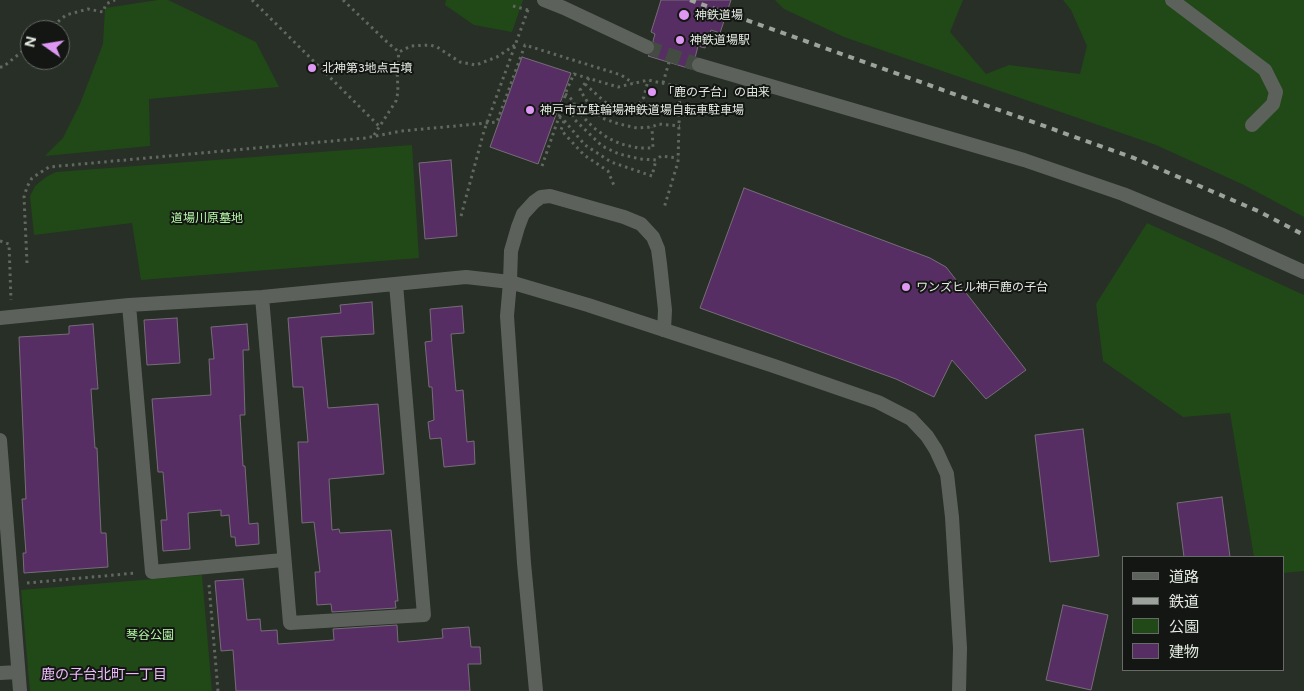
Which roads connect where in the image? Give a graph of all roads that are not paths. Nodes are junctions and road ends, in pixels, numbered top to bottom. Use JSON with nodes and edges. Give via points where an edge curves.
{"nodes":[{"id":1,"x":544,"y":0,"type":"edge"},
{"id":2,"x":1172,"y":0,"type":"edge"},
{"id":3,"x":647,"y":47,"type":"tunnel mouth"},
{"id":4,"x":699,"y":64,"type":"tunnel mouth"},
{"id":5,"x":1252,"y":126,"type":"dead end"},
{"id":6,"x":1304,"y":272,"type":"edge"},
{"id":7,"x":510,"y":282,"type":"junction"},
{"id":8,"x":396,"y":284,"type":"junction"},
{"id":9,"x":262,"y":297,"type":"junction"},
{"id":10,"x":129,"y":305,"type":"junction"},
{"id":11,"x":6,"y":318,"type":"edge"},
{"id":12,"x":664,"y":330,"type":"junction"},
{"id":13,"x":0,"y":440,"type":"edge"},
{"id":14,"x":284,"y":560,"type":"junction"},
{"id":15,"x":18,"y":672,"type":"junction"},
{"id":16,"x":0,"y":673,"type":"edge"},
{"id":17,"x":20,"y":691,"type":"edge"},
{"id":18,"x":536,"y":691,"type":"edge"},
{"id":19,"x":959,"y":691,"type":"edge"}],
"edges":[{"from":1,"to":3,"type":"street"},
{"from":2,"to":5,"type":"street","via":[[1265,70],[1276,92],[1272,104]]},
{"from":4,"to":6,"type":"street","via":[[1024,160],[1123,194]]},
{"from":7,"to":8,"type":"street","via":[[466,277]]},
{"from":7,"to":12,"type":"street"},
{"from":7,"to":12,"type":"street","via":[[512,250],[518,227],[528,207],[541,197],[565,199],[624,217],[641,224],[658,249]]},
{"from":7,"to":18,"type":"street","via":[[507,316]]},
{"from":8,"to":9,"type":"street"},
{"from":8,"to":14,"type":"street","via":[[424,615],[290,623]]},
{"from":9,"to":10,"type":"street"},
{"from":9,"to":14,"type":"street"},
{"from":10,"to":11,"type":"street"},
{"from":10,"to":14,"type":"street","via":[[152,572]]},
{"from":12,"to":19,"type":"street","via":[[878,402],[911,419],[927,436],[947,474],[960,648]]},
{"from":13,"to":15,"type":"street"},
{"from":15,"to":16,"type":"street"},
{"from":15,"to":17,"type":"street"}]}
